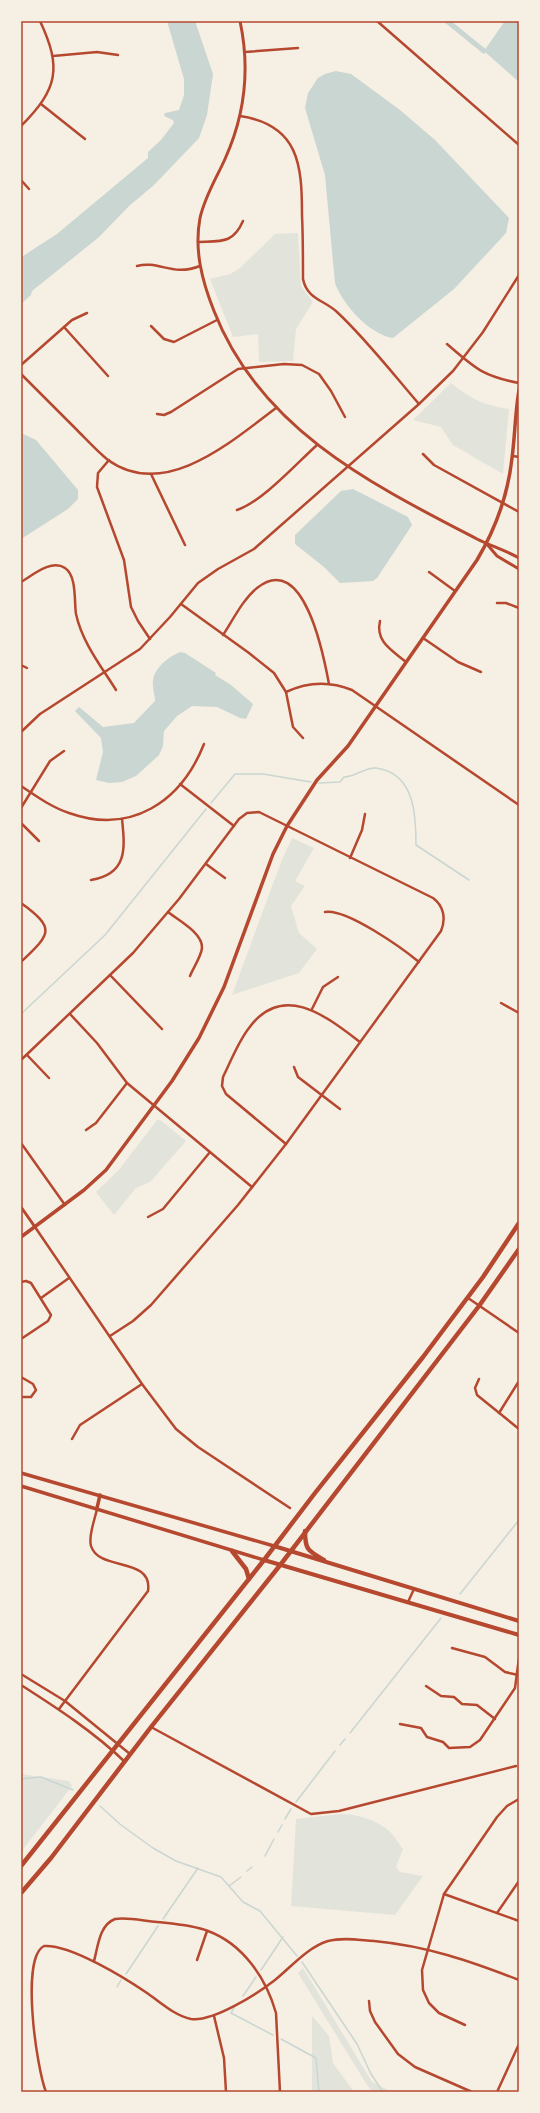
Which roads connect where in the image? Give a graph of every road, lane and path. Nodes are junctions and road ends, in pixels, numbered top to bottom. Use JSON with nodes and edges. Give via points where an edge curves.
{"nodes":[{"id":1,"x":40,"y":21,"type":"edge"},
{"id":2,"x":240,"y":21,"type":"edge"},
{"id":3,"x":377,"y":21,"type":"edge"},
{"id":4,"x":298,"y":48,"type":"dead end"},
{"id":5,"x":245,"y":52,"type":"junction"},
{"id":6,"x":118,"y":55,"type":"dead end"},
{"id":7,"x":53,"y":56,"type":"junction"},
{"id":8,"x":41,"y":104,"type":"junction"},
{"id":9,"x":240,"y":116,"type":"junction"},
{"id":10,"x":21,"y":126,"type":"edge"},
{"id":11,"x":85,"y":139,"type":"dead end"},
{"id":12,"x":519,"y":145,"type":"edge"},
{"id":13,"x":21,"y":180,"type":"edge"},
{"id":14,"x":29,"y":189,"type":"dead end"},
{"id":15,"x":243,"y":221,"type":"dead end"},
{"id":16,"x":198,"y":242,"type":"junction"},
{"id":17,"x":137,"y":266,"type":"dead end"},
{"id":18,"x":200,"y":266,"type":"junction"},
{"id":19,"x":519,"y":275,"type":"edge"},
{"id":20,"x":87,"y":313,"type":"dead end"},
{"id":21,"x":217,"y":320,"type":"junction"},
{"id":22,"x":151,"y":326,"type":"dead end"},
{"id":23,"x":64,"y":327,"type":"junction"},
{"id":24,"x":447,"y":344,"type":"dead end"},
{"id":25,"x":463,"y":358,"type":"junction"},
{"id":26,"x":21,"y":365,"type":"edge"},
{"id":27,"x":244,"y":368,"type":"junction"},
{"id":28,"x":21,"y":374,"type":"edge"},
{"id":29,"x":108,"y":376,"type":"dead end"},
{"id":30,"x":519,"y":384,"type":"edge"},
{"id":31,"x":519,"y":390,"type":"edge"},
{"id":32,"x":419,"y":404,"type":"junction"},
{"id":33,"x":276,"y":408,"type":"junction"},
{"id":34,"x":157,"y":414,"type":"dead end"},
{"id":35,"x":345,"y":417,"type":"dead end"},
{"id":36,"x":317,"y":445,"type":"junction"},
{"id":37,"x":423,"y":454,"type":"dead end"},
{"id":38,"x":513,"y":456,"type":"junction"},
{"id":39,"x":519,"y":457,"type":"edge"},
{"id":40,"x":109,"y":460,"type":"junction"},
{"id":41,"x":348,"y":468,"type":"junction"},
{"id":42,"x":150,"y":474,"type":"junction"},
{"id":43,"x":503,"y":503,"type":"junction"},
{"id":44,"x":237,"y":510,"type":"dead end"},
{"id":45,"x":519,"y":512,"type":"edge"},
{"id":46,"x":486,"y":543,"type":"junction"},
{"id":47,"x":185,"y":545,"type":"dead end"},
{"id":48,"x":519,"y":558,"type":"edge"},
{"id":49,"x":519,"y":569,"type":"edge"},
{"id":50,"x":430,"y":572,"type":"dead end"},
{"id":51,"x":21,"y":582,"type":"edge"},
{"id":52,"x":455,"y":591,"type":"junction"},
{"id":53,"x":497,"y":603,"type":"dead end"},
{"id":54,"x":181,"y":604,"type":"junction"},
{"id":55,"x":519,"y":608,"type":"edge"},
{"id":56,"x":380,"y":621,"type":"dead end"},
{"id":57,"x":223,"y":635,"type":"junction"},
{"id":58,"x":423,"y":638,"type":"junction"},
{"id":59,"x":150,"y":639,"type":"junction"},
{"id":60,"x":406,"y":662,"type":"junction"},
{"id":61,"x":21,"y":666,"type":"edge"},
{"id":62,"x":27,"y":668,"type":"dead end"},
{"id":63,"x":482,"y":672,"type":"dead end"},
{"id":64,"x":105,"y":673,"type":"junction"},
{"id":65,"x":329,"y":684,"type":"junction"},
{"id":66,"x":116,"y":690,"type":"dead end"},
{"id":67,"x":286,"y":692,"type":"junction"},
{"id":68,"x":375,"y":706,"type":"junction"},
{"id":69,"x":21,"y":732,"type":"edge"},
{"id":70,"x":303,"y":738,"type":"dead end"},
{"id":71,"x":204,"y":744,"type":"dead end"},
{"id":72,"x":64,"y":751,"type":"dead end"},
{"id":73,"x":180,"y":784,"type":"junction"},
{"id":74,"x":21,"y":786,"type":"edge"},
{"id":75,"x":30,"y":792,"type":"junction"},
{"id":76,"x":519,"y":805,"type":"edge"},
{"id":77,"x":21,"y":808,"type":"edge"},
{"id":78,"x":365,"y":814,"type":"dead end"},
{"id":79,"x":122,"y":819,"type":"junction"},
{"id":80,"x":21,"y":823,"type":"edge"},
{"id":81,"x":234,"y":826,"type":"junction"},
{"id":82,"x":287,"y":826,"type":"junction"},
{"id":83,"x":39,"y":841,"type":"dead end"},
{"id":84,"x":350,"y":858,"type":"junction"},
{"id":85,"x":206,"y":864,"type":"junction"},
{"id":86,"x":225,"y":878,"type":"dead end"},
{"id":87,"x":91,"y":880,"type":"dead end"},
{"id":88,"x":21,"y":902,"type":"edge"},
{"id":89,"x":168,"y":912,"type":"junction"},
{"id":90,"x":325,"y":912,"type":"dead end"},
{"id":91,"x":21,"y":962,"type":"edge"},
{"id":92,"x":419,"y":962,"type":"junction"},
{"id":93,"x":110,"y":975,"type":"junction"},
{"id":94,"x":190,"y":976,"type":"dead end"},
{"id":95,"x":338,"y":977,"type":"dead end"},
{"id":96,"x":500,"y":1003,"type":"dead end"},
{"id":97,"x":312,"y":1009,"type":"junction"},
{"id":98,"x":519,"y":1013,"type":"edge"},
{"id":99,"x":70,"y":1014,"type":"junction"},
{"id":100,"x":162,"y":1029,"type":"dead end"},
{"id":101,"x":360,"y":1042,"type":"junction"},
{"id":102,"x":27,"y":1055,"type":"junction"},
{"id":103,"x":21,"y":1060,"type":"edge"},
{"id":104,"x":294,"y":1067,"type":"dead end"},
{"id":105,"x":49,"y":1078,"type":"dead end"},
{"id":106,"x":127,"y":1084,"type":"junction"},
{"id":107,"x":322,"y":1095,"type":"junction"},
{"id":108,"x":155,"y":1106,"type":"junction"},
{"id":109,"x":340,"y":1109,"type":"dead end"},
{"id":110,"x":86,"y":1130,"type":"dead end"},
{"id":111,"x":21,"y":1143,"type":"edge"},
{"id":112,"x":286,"y":1144,"type":"junction"},
{"id":113,"x":210,"y":1152,"type":"junction"},
{"id":114,"x":252,"y":1187,"type":"junction"},
{"id":115,"x":65,"y":1205,"type":"junction"},
{"id":116,"x":21,"y":1207,"type":"edge"},
{"id":117,"x":148,"y":1217,"type":"dead end"},
{"id":118,"x":519,"y":1223,"type":"edge"},
{"id":119,"x":35,"y":1227,"type":"junction"},
{"id":120,"x":21,"y":1237,"type":"edge"},
{"id":121,"x":519,"y":1249,"type":"edge"},
{"id":122,"x":69,"y":1278,"type":"junction"},
{"id":123,"x":21,"y":1282,"type":"edge"},
{"id":124,"x":41,"y":1298,"type":"junction"},
{"id":125,"x":468,"y":1298,"type":"junction"},
{"id":126,"x":479,"y":1306,"type":"junction"},
{"id":127,"x":519,"y":1333,"type":"edge"},
{"id":128,"x":110,"y":1336,"type":"junction"},
{"id":129,"x":21,"y":1339,"type":"edge"},
{"id":130,"x":21,"y":1377,"type":"edge"},
{"id":131,"x":479,"y":1378,"type":"dead end"},
{"id":132,"x":519,"y":1380,"type":"edge"},
{"id":133,"x":142,"y":1384,"type":"junction"},
{"id":134,"x":21,"y":1397,"type":"edge"},
{"id":135,"x":499,"y":1413,"type":"junction"},
{"id":136,"x":519,"y":1429,"type":"edge"},
{"id":137,"x":72,"y":1439,"type":"dead end"},
{"id":138,"x":21,"y":1473,"type":"edge"},
{"id":139,"x":21,"y":1486,"type":"edge"},
{"id":140,"x":100,"y":1495,"type":"junction"},
{"id":141,"x":97,"y":1508,"type":"junction"},
{"id":142,"x":290,"y":1508,"type":"dead end"},
{"id":143,"x":305,"y":1532,"type":"junction"},
{"id":144,"x":274,"y":1546,"type":"junction"},
{"id":145,"x":232,"y":1551,"type":"junction"},
{"id":146,"x":291,"y":1551,"type":"junction"},
{"id":147,"x":264,"y":1560,"type":"junction"},
{"id":148,"x":324,"y":1560,"type":"junction"},
{"id":149,"x":281,"y":1564,"type":"junction"},
{"id":150,"x":249,"y":1579,"type":"junction"},
{"id":151,"x":414,"y":1589,"type":"junction"},
{"id":152,"x":407,"y":1602,"type":"junction"},
{"id":153,"x":519,"y":1621,"type":"edge"},
{"id":154,"x":519,"y":1635,"type":"edge"},
{"id":155,"x":452,"y":1648,"type":"dead end"},
{"id":156,"x":519,"y":1658,"type":"edge"},
{"id":157,"x":21,"y":1674,"type":"edge"},
{"id":158,"x":518,"y":1675,"type":"edge"},
{"id":159,"x":21,"y":1685,"type":"edge"},
{"id":160,"x":426,"y":1686,"type":"dead end"},
{"id":161,"x":65,"y":1701,"type":"junction"},
{"id":162,"x":59,"y":1709,"type":"junction"},
{"id":163,"x":495,"y":1719,"type":"junction"},
{"id":164,"x":400,"y":1724,"type":"dead end"},
{"id":165,"x":152,"y":1727,"type":"junction"},
{"id":166,"x":118,"y":1742,"type":"junction"},
{"id":167,"x":112,"y":1750,"type":"junction"},
{"id":168,"x":130,"y":1755,"type":"junction"},
{"id":169,"x":125,"y":1762,"type":"junction"},
{"id":170,"x":516,"y":1766,"type":"dead end"},
{"id":171,"x":519,"y":1799,"type":"edge"},
{"id":172,"x":21,"y":1866,"type":"edge"},
{"id":173,"x":519,"y":1881,"type":"edge"},
{"id":174,"x":21,"y":1893,"type":"edge"},
{"id":175,"x":444,"y":1894,"type":"junction"},
{"id":176,"x":497,"y":1912,"type":"junction"},
{"id":177,"x":519,"y":1921,"type":"edge"},
{"id":178,"x":207,"y":1931,"type":"junction"},
{"id":179,"x":428,"y":1948,"type":"junction"},
{"id":180,"x":197,"y":1960,"type":"dead end"},
{"id":181,"x":94,"y":1961,"type":"junction"},
{"id":182,"x":519,"y":1980,"type":"edge"},
{"id":183,"x":266,"y":1986,"type":"junction"},
{"id":184,"x":369,"y":2001,"type":"dead end"},
{"id":185,"x":214,"y":2016,"type":"junction"},
{"id":186,"x":465,"y":2025,"type":"dead end"},
{"id":187,"x":519,"y":2044,"type":"edge"},
{"id":188,"x":46,"y":2092,"type":"edge"},
{"id":189,"x":226,"y":2092,"type":"edge"},
{"id":190,"x":280,"y":2092,"type":"edge"},
{"id":191,"x":472,"y":2092,"type":"edge"},
{"id":192,"x":497,"y":2092,"type":"edge"}],
"edges":[{"from":1,"to":7,"type":"street"},
{"from":2,"to":5,"type":"street"},
{"from":3,"to":12,"type":"street"},
{"from":4,"to":5,"type":"street"},
{"from":5,"to":9,"type":"street","via":[[245,86]]},
{"from":6,"to":7,"type":"street","via":[[97,52]]},
{"from":7,"to":8,"type":"street","via":[[52,79]]},
{"from":8,"to":10,"type":"street"},
{"from":8,"to":11,"type":"street"},
{"from":9,"to":16,"type":"street","via":[[232,144],[207,196],[200,219]]},
{"from":9,"to":32,"type":"street","via":[[264,122],[274,128],[290,145],[298,159],[302,176],[303,279],[306,289],[313,297],[337,312]]},
{"from":13,"to":14,"type":"street"},
{"from":15,"to":16,"type":"street","via":[[233,236],[225,241]]},
{"from":16,"to":18,"type":"street"},
{"from":17,"to":18,"type":"street","via":[[145,264],[176,270],[189,270]]},
{"from":18,"to":21,"type":"street"},
{"from":19,"to":25,"type":"street","via":[[484,332]]},
{"from":20,"to":23,"type":"street","via":[[76,317]]},
{"from":21,"to":22,"type":"street","via":[[174,342],[164,339]]},
{"from":21,"to":27,"type":"street"},
{"from":23,"to":26,"type":"street"},
{"from":23,"to":29,"type":"street"},
{"from":24,"to":25,"type":"street"},
{"from":25,"to":30,"type":"street","via":[[488,376]]},
{"from":25,"to":32,"type":"street"},
{"from":27,"to":33,"type":"street"},
{"from":27,"to":34,"type":"street","via":[[233,372],[168,414]]},
{"from":27,"to":35,"type":"street","via":[[284,364],[308,367],[324,379]]},
{"from":28,"to":40,"type":"street"},
{"from":31,"to":38,"type":"main road"},
{"from":32,"to":41,"type":"street"},
{"from":33,"to":36,"type":"street"},
{"from":33,"to":42,"type":"street","via":[[228,445],[204,458],[175,470]]},
{"from":36,"to":41,"type":"street"},
{"from":36,"to":44,"type":"street","via":[[262,494],[247,506]]},
{"from":37,"to":43,"type":"street","via":[[434,465]]},
{"from":38,"to":39,"type":"street"},
{"from":38,"to":43,"type":"main road"},
{"from":40,"to":42,"type":"street","via":[[125,469]]},
{"from":40,"to":59,"type":"street","via":[[98,473],[96,487],[124,560],[131,607]]},
{"from":41,"to":46,"type":"street"},
{"from":41,"to":54,"type":"street","via":[[254,549],[198,583]]},
{"from":42,"to":47,"type":"street"},
{"from":43,"to":45,"type":"street"},
{"from":43,"to":46,"type":"main road"},
{"from":46,"to":48,"type":"street"},
{"from":46,"to":49,"type":"street","via":[[497,556]]},
{"from":46,"to":52,"type":"main road"},
{"from":50,"to":52,"type":"street"},
{"from":51,"to":64,"type":"street","via":[[50,566],[66,568],[72,579],[76,616],[82,633]]},
{"from":52,"to":58,"type":"main road"},
{"from":53,"to":55,"type":"street"},
{"from":54,"to":57,"type":"street"},
{"from":54,"to":59,"type":"street"},
{"from":56,"to":60,"type":"street","via":[[379,631],[382,640]]},
{"from":57,"to":65,"type":"street","via":[[257,588],[272,581],[287,583],[302,598],[314,623]]},
{"from":57,"to":67,"type":"street","via":[[250,652],[274,673]]},
{"from":58,"to":60,"type":"main road"},
{"from":58,"to":63,"type":"street","via":[[458,662]]},
{"from":59,"to":64,"type":"street","via":[[127,659]]},
{"from":60,"to":68,"type":"main road"},
{"from":61,"to":62,"type":"street"},
{"from":64,"to":66,"type":"street"},
{"from":64,"to":69,"type":"street","via":[[40,714]]},
{"from":65,"to":67,"type":"street","via":[[306,685]]},
{"from":65,"to":68,"type":"street","via":[[352,690]]},
{"from":67,"to":70,"type":"street","via":[[291,723]]},
{"from":68,"to":76,"type":"street"},
{"from":68,"to":82,"type":"main road","via":[[348,746],[305,797]]},
{"from":71,"to":73,"type":"street","via":[[193,767]]},
{"from":72,"to":75,"type":"street","via":[[50,761]]},
{"from":73,"to":79,"type":"street","via":[[159,805],[141,814]]},
{"from":73,"to":81,"type":"street"},
{"from":74,"to":75,"type":"street"},
{"from":75,"to":77,"type":"street"},
{"from":75,"to":79,"type":"street","via":[[74,815],[102,820]]},
{"from":78,"to":84,"type":"street","via":[[362,830]]},
{"from":79,"to":87,"type":"street","via":[[122,858],[112,871]]},
{"from":80,"to":83,"type":"street"},
{"from":81,"to":82,"type":"street","via":[[244,815],[255,812]]},
{"from":81,"to":85,"type":"street"},
{"from":82,"to":84,"type":"street"},
{"from":82,"to":108,"type":"main road","via":[[273,854],[224,987],[199,1038]]},
{"from":84,"to":92,"type":"street","via":[[439,903],[444,917],[442,928]]},
{"from":85,"to":86,"type":"street"},
{"from":85,"to":89,"type":"street"},
{"from":88,"to":91,"type":"street","via":[[39,916],[45,930],[41,943]]},
{"from":89,"to":93,"type":"street","via":[[133,953]]},
{"from":89,"to":94,"type":"street","via":[[196,934],[201,943],[201,950]]},
{"from":90,"to":92,"type":"street","via":[[338,912],[378,933]]},
{"from":92,"to":101,"type":"street"},
{"from":93,"to":99,"type":"street"},
{"from":93,"to":100,"type":"street"},
{"from":95,"to":97,"type":"street","via":[[323,987]]},
{"from":96,"to":98,"type":"street"},
{"from":97,"to":101,"type":"street","via":[[329,1018]]},
{"from":97,"to":112,"type":"street","via":[[284,1006],[261,1016],[246,1033],[222,1081],[226,1094]]},
{"from":99,"to":102,"type":"street"},
{"from":99,"to":106,"type":"street","via":[[97,1043]]},
{"from":101,"to":107,"type":"street"},
{"from":102,"to":103,"type":"street"},
{"from":102,"to":105,"type":"street"},
{"from":104,"to":107,"type":"street","via":[[298,1077]]},
{"from":106,"to":108,"type":"street"},
{"from":106,"to":110,"type":"street","via":[[96,1123]]},
{"from":107,"to":109,"type":"street"},
{"from":107,"to":112,"type":"street"},
{"from":108,"to":113,"type":"street"},
{"from":108,"to":115,"type":"main road","via":[[106,1170]]},
{"from":111,"to":115,"type":"street"},
{"from":112,"to":114,"type":"street"},
{"from":113,"to":114,"type":"street"},
{"from":113,"to":117,"type":"street","via":[[163,1209]]},
{"from":114,"to":128,"type":"street","via":[[151,1306]]},
{"from":115,"to":119,"type":"main road"},
{"from":116,"to":119,"type":"street"},
{"from":118,"to":125,"type":"highway"},
{"from":119,"to":120,"type":"main road"},
{"from":119,"to":122,"type":"street"},
{"from":121,"to":126,"type":"highway"},
{"from":122,"to":124,"type":"street"},
{"from":122,"to":128,"type":"street"},
{"from":123,"to":124,"type":"street","via":[[31,1283]]},
{"from":124,"to":129,"type":"street","via":[[51,1313],[50,1318]]},
{"from":125,"to":126,"type":"street"},
{"from":125,"to":144,"type":"highway"},
{"from":126,"to":127,"type":"street"},
{"from":126,"to":143,"type":"highway"},
{"from":128,"to":133,"type":"street"},
{"from":130,"to":134,"type":"street","via":[[33,1384],[36,1390],[31,1397]]},
{"from":131,"to":135,"type":"street","via":[[475,1384],[475,1392]]},
{"from":132,"to":135,"type":"street"},
{"from":133,"to":137,"type":"street","via":[[80,1425]]},
{"from":133,"to":142,"type":"street","via":[[176,1429],[198,1447]]},
{"from":135,"to":136,"type":"street"},
{"from":138,"to":140,"type":"main road"},
{"from":139,"to":141,"type":"main road"},
{"from":140,"to":141,"type":"main road"},
{"from":140,"to":144,"type":"main road"},
{"from":141,"to":145,"type":"main road"},
{"from":141,"to":161,"type":"street","via":[[90,1541],[93,1550],[100,1556],[141,1572],[148,1582],[148,1591]]},
{"from":143,"to":146,"type":"highway"},
{"from":143,"to":148,"type":"highway","via":[[305,1544],[309,1552]]},
{"from":144,"to":146,"type":"main road"},
{"from":144,"to":147,"type":"highway"},
{"from":145,"to":147,"type":"main road"},
{"from":145,"to":150,"type":"highway","via":[[246,1570]]},
{"from":146,"to":148,"type":"main road"},
{"from":146,"to":149,"type":"highway"},
{"from":147,"to":149,"type":"main road"},
{"from":147,"to":150,"type":"highway"},
{"from":148,"to":151,"type":"main road"},
{"from":149,"to":152,"type":"main road"},
{"from":149,"to":165,"type":"highway"},
{"from":150,"to":166,"type":"highway"},
{"from":151,"to":152,"type":"street"},
{"from":151,"to":153,"type":"main road"},
{"from":152,"to":154,"type":"main road"},
{"from":155,"to":158,"type":"street","via":[[484,1657],[505,1672]]},
{"from":156,"to":158,"type":"street"},
{"from":157,"to":161,"type":"street"},
{"from":158,"to":163,"type":"street","via":[[512,1694]]},
{"from":159,"to":162,"type":"street"},
{"from":160,"to":163,"type":"street","via":[[442,1696],[454,1697],[462,1704],[477,1705]]},
{"from":161,"to":162,"type":"street"},
{"from":161,"to":166,"type":"street"},
{"from":162,"to":167,"type":"street"},
{"from":163,"to":164,"type":"street","via":[[474,1745],[451,1748],[443,1742],[427,1738],[421,1728]]},
{"from":165,"to":168,"type":"highway"},
{"from":165,"to":170,"type":"street","via":[[311,1814],[339,1811]]},
{"from":166,"to":167,"type":"highway"},
{"from":166,"to":168,"type":"street"},
{"from":167,"to":169,"type":"street"},
{"from":167,"to":172,"type":"highway"},
{"from":168,"to":169,"type":"highway"},
{"from":169,"to":174,"type":"highway"},
{"from":171,"to":175,"type":"street","via":[[507,1806],[497,1817]]},
{"from":173,"to":176,"type":"street"},
{"from":175,"to":176,"type":"street"},
{"from":175,"to":179,"type":"street"},
{"from":176,"to":177,"type":"street"},
{"from":178,"to":180,"type":"street"},
{"from":178,"to":181,"type":"street","via":[[186,1925],[115,1919],[107,1923],[102,1930]]},
{"from":178,"to":183,"type":"street","via":[[218,1935],[236,1948],[252,1964]]},
{"from":179,"to":182,"type":"street"},
{"from":179,"to":183,"type":"street","via":[[360,1940],[330,1941],[312,1950]]},
{"from":179,"to":186,"type":"street","via":[[421,1976],[425,1997],[439,2013]]},
{"from":181,"to":185,"type":"street","via":[[127,1979],[175,2013],[190,2019]]},
{"from":181,"to":188,"type":"street","via":[[48,1946],[39,1948],[36,1953],[32,2014],[37,2059]]},
{"from":183,"to":185,"type":"street"},
{"from":183,"to":190,"type":"street","via":[[276,2013]]},
{"from":184,"to":191,"type":"street","via":[[375,2022],[398,2054],[415,2067]]},
{"from":185,"to":189,"type":"street","via":[[224,2058]]},
{"from":187,"to":192,"type":"street"}]}
